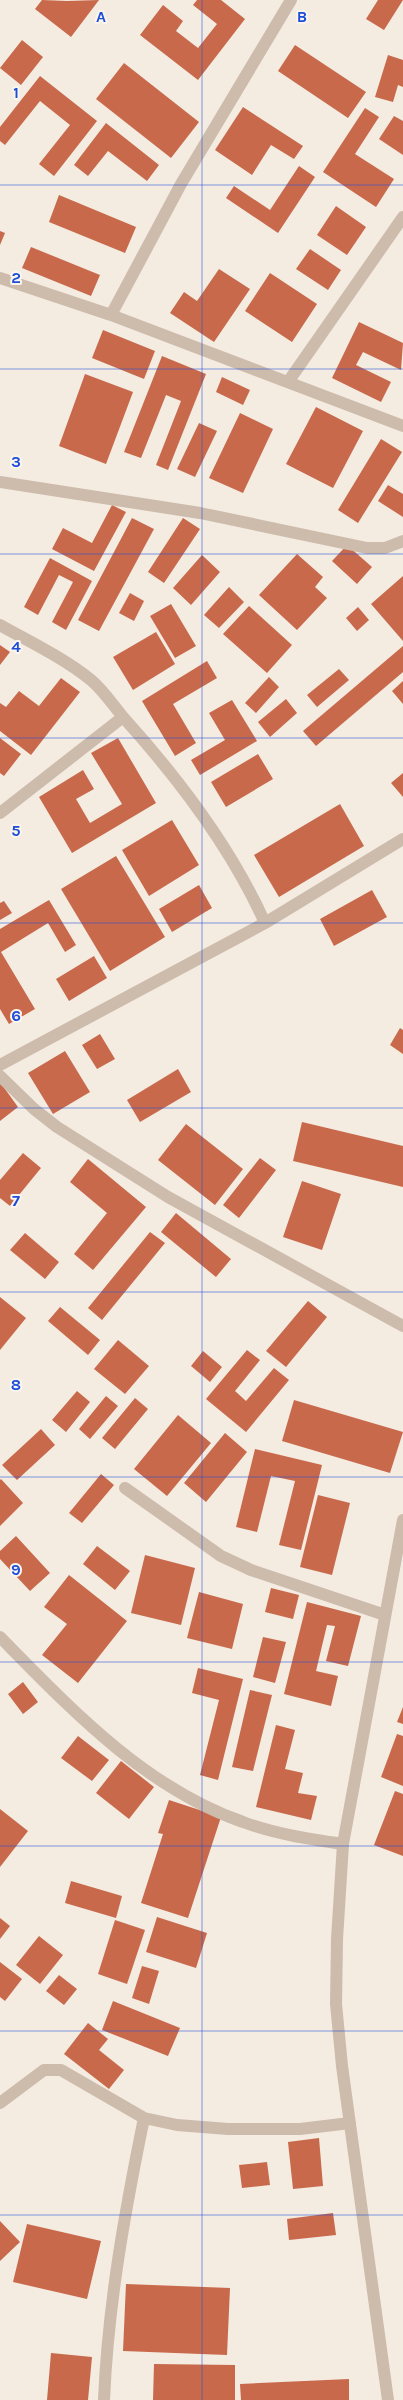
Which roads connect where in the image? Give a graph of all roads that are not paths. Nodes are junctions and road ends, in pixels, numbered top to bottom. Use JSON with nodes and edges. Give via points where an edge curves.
{"nodes":[{"id":1,"x":291,"y":0,"type":"edge"},
{"id":2,"x":403,"y":217,"type":"edge"},
{"id":3,"x":0,"y":278,"type":"edge"},
{"id":4,"x":111,"y":315,"type":"junction"},
{"id":5,"x":288,"y":382,"type":"junction"},
{"id":6,"x":403,"y":426,"type":"edge"},
{"id":7,"x":0,"y":482,"type":"edge"},
{"id":8,"x":403,"y":541,"type":"edge"},
{"id":9,"x":0,"y":625,"type":"edge"},
{"id":10,"x":123,"y":717,"type":"junction"},
{"id":11,"x":0,"y":813,"type":"edge"},
{"id":12,"x":403,"y":839,"type":"edge"},
{"id":13,"x":265,"y":923,"type":"junction"},
{"id":14,"x":0,"y":1065,"type":"edge"},
{"id":15,"x":0,"y":1076,"type":"edge"},
{"id":16,"x":403,"y":1326,"type":"edge"},
{"id":17,"x":125,"y":1488,"type":"dead end"},
{"id":18,"x":403,"y":1520,"type":"edge"},
{"id":19,"x":399,"y":1564,"type":"edge"},
{"id":20,"x":385,"y":1615,"type":"junction"},
{"id":21,"x":0,"y":1637,"type":"edge"},
{"id":22,"x":343,"y":1844,"type":"junction"},
{"id":23,"x":0,"y":2103,"type":"edge"},
{"id":24,"x":144,"y":2118,"type":"junction"},
{"id":25,"x":350,"y":2123,"type":"junction"},
{"id":26,"x":104,"y":2400,"type":"edge"},
{"id":27,"x":388,"y":2400,"type":"edge"}],
"edges":[{"from":1,"to":4,"type":"street","via":[[181,184]]},
{"from":2,"to":5,"type":"street"},
{"from":3,"to":4,"type":"street"},
{"from":4,"to":5,"type":"street"},
{"from":5,"to":6,"type":"street"},
{"from":7,"to":8,"type":"street","via":[[200,514],[367,548],[385,548]]},
{"from":9,"to":10,"type":"street","via":[[92,681]]},
{"from":10,"to":11,"type":"street"},
{"from":10,"to":13,"type":"street","via":[[202,814],[251,891]]},
{"from":12,"to":13,"type":"street"},
{"from":13,"to":14,"type":"street"},
{"from":15,"to":16,"type":"street","via":[[57,1127],[168,1197]]},
{"from":17,"to":20,"type":"street","via":[[220,1556],[251,1570]]},
{"from":18,"to":19,"type":"street"},
{"from":19,"to":20,"type":"street"},
{"from":20,"to":22,"type":"street"},
{"from":21,"to":22,"type":"street","via":[[100,1735],[188,1797],[241,1822],[280,1834]]},
{"from":22,"to":25,"type":"street","via":[[336,2004]]},
{"from":23,"to":24,"type":"street","via":[[44,2070],[61,2070]]},
{"from":24,"to":25,"type":"street","via":[[177,2126],[228,2129],[300,2129]]},
{"from":24,"to":26,"type":"street","via":[[116,2270]]},
{"from":25,"to":27,"type":"street"}]}
